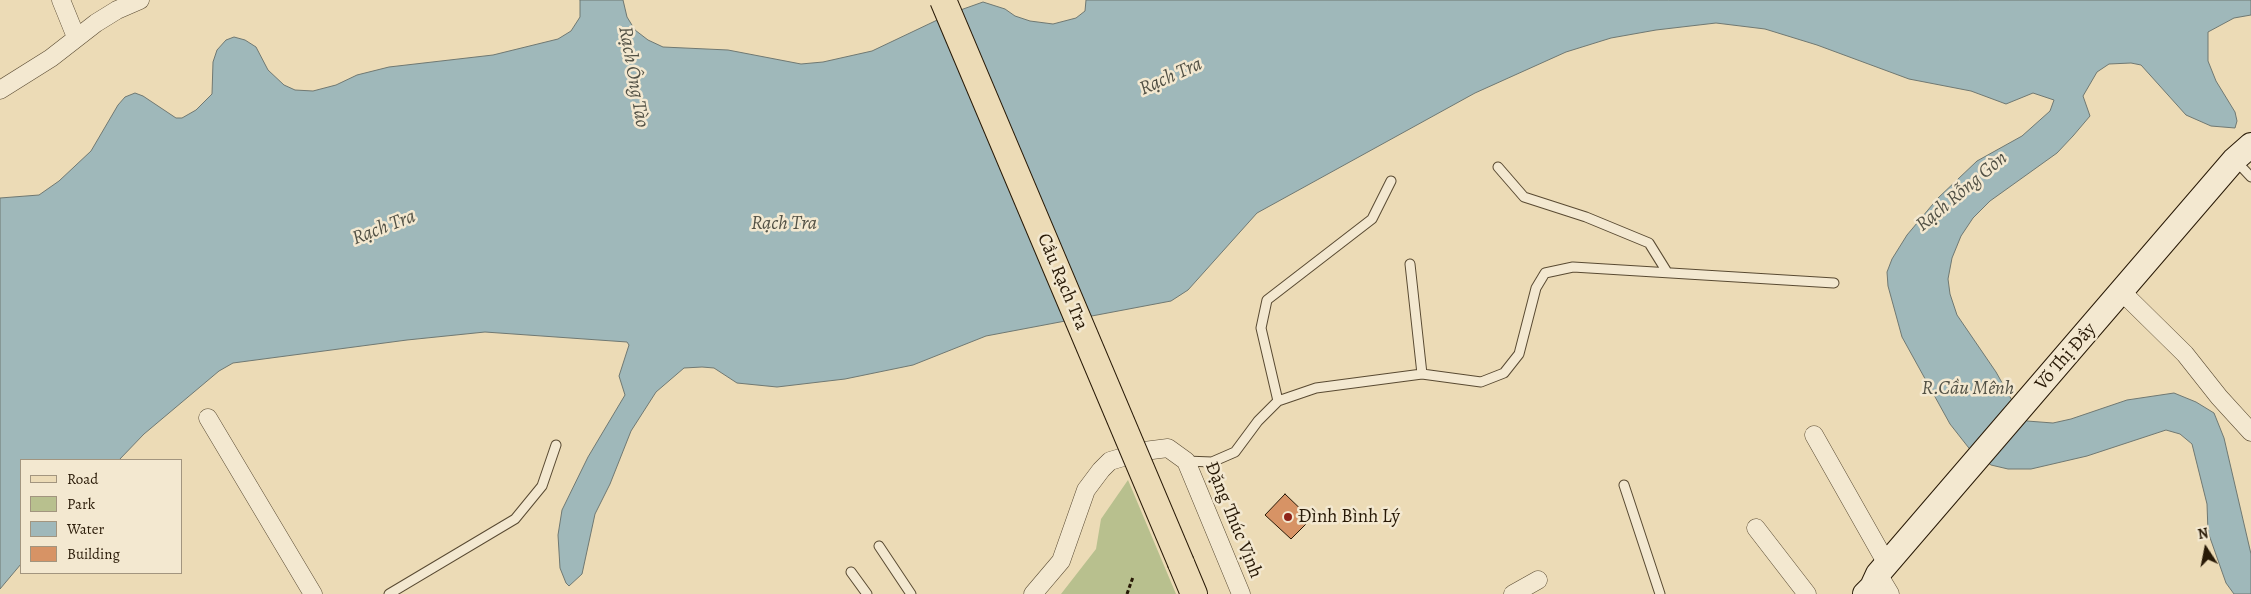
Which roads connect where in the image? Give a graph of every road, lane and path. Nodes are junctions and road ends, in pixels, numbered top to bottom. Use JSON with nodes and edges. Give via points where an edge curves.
{"nodes":[{"id":1,"x":61,"y":0,"type":"edge"},
{"id":2,"x":140,"y":0,"type":"edge"},
{"id":3,"x":943,"y":0,"type":"edge"},
{"id":4,"x":76,"y":38,"type":"junction"},
{"id":5,"x":0,"y":90,"type":"edge"},
{"id":6,"x":2243,"y":153,"type":"edge"},
{"id":7,"x":1498,"y":167,"type":"dead end"},
{"id":8,"x":2251,"y":177,"type":"edge"},
{"id":9,"x":1391,"y":181,"type":"dead end"},
{"id":10,"x":1410,"y":264,"type":"dead end"},
{"id":11,"x":1667,"y":272,"type":"junction"},
{"id":12,"x":1834,"y":283,"type":"dead end"},
{"id":13,"x":2122,"y":291,"type":"junction"},
{"id":14,"x":1422,"y":374,"type":"junction"},
{"id":15,"x":1278,"y":400,"type":"junction"},
{"id":16,"x":208,"y":418,"type":"dead end"},
{"id":17,"x":2251,"y":432,"type":"edge"},
{"id":18,"x":1814,"y":435,"type":"dead end"},
{"id":19,"x":556,"y":445,"type":"dead end"},
{"id":20,"x":1186,"y":461,"type":"junction"},
{"id":21,"x":1624,"y":485,"type":"dead end"},
{"id":22,"x":1756,"y":528,"type":"dead end"},
{"id":23,"x":879,"y":546,"type":"dead end"},
{"id":24,"x":851,"y":572,"type":"dead end"},
{"id":25,"x":1133,"y":577,"type":"dead end"},
{"id":26,"x":1885,"y":577,"type":"edge"},
{"id":27,"x":1538,"y":580,"type":"dead end"},
{"id":28,"x":313,"y":594,"type":"edge"},
{"id":29,"x":389,"y":594,"type":"edge"},
{"id":30,"x":867,"y":594,"type":"edge"},
{"id":31,"x":911,"y":594,"type":"edge"},
{"id":32,"x":1032,"y":594,"type":"edge"},
{"id":33,"x":1127,"y":594,"type":"edge"},
{"id":34,"x":1194,"y":594,"type":"edge"},
{"id":35,"x":1241,"y":594,"type":"edge"},
{"id":36,"x":1513,"y":594,"type":"edge"},
{"id":37,"x":1660,"y":594,"type":"edge"},
{"id":38,"x":1807,"y":594,"type":"edge"},
{"id":39,"x":1865,"y":594,"type":"edge"}],
"edges":[{"from":1,"to":4,"type":"street"},
{"from":2,"to":4,"type":"street","via":[[117,10]]},
{"from":3,"to":34,"type":"main road","name":"Cầu Rạch Tra","bridge":true},
{"from":4,"to":5,"type":"street"},
{"from":6,"to":8,"type":"lane"},
{"from":6,"to":13,"type":"street","name":"Võ Thị Đầy"},
{"from":7,"to":11,"type":"lane","via":[[1524,197],[1586,217],[1649,243]]},
{"from":9,"to":15,"type":"lane","via":[[1372,219],[1267,300],[1261,328]]},
{"from":10,"to":14,"type":"lane"},
{"from":11,"to":12,"type":"lane"},
{"from":11,"to":14,"type":"lane","via":[[1573,267],[1545,272],[1536,288],[1519,354],[1504,374],[1481,382]]},
{"from":13,"to":17,"type":"street","via":[[2186,354]]},
{"from":13,"to":26,"type":"street","name":"Võ Thị Đầy","via":[[1957,484]]},
{"from":14,"to":15,"type":"lane","via":[[1316,388]]},
{"from":15,"to":20,"type":"lane","via":[[1235,452],[1212,462]]},
{"from":16,"to":28,"type":"street"},
{"from":18,"to":26,"type":"street"},
{"from":19,"to":29,"type":"lane","via":[[542,486],[515,519]]},
{"from":20,"to":32,"type":"street","via":[[1168,448],[1144,451],[1110,462],[1086,490],[1061,561]]},
{"from":20,"to":35,"type":"street","name":"Đặng Thúc Vịnh"},
{"from":21,"to":37,"type":"lane"},
{"from":22,"to":38,"type":"street"},
{"from":23,"to":31,"type":"lane"},
{"from":24,"to":30,"type":"lane"},
{"from":25,"to":33,"type":"path"},
{"from":26,"to":39,"type":"street","name":"Võ Thị Đầy"},
{"from":27,"to":36,"type":"street"}]}
